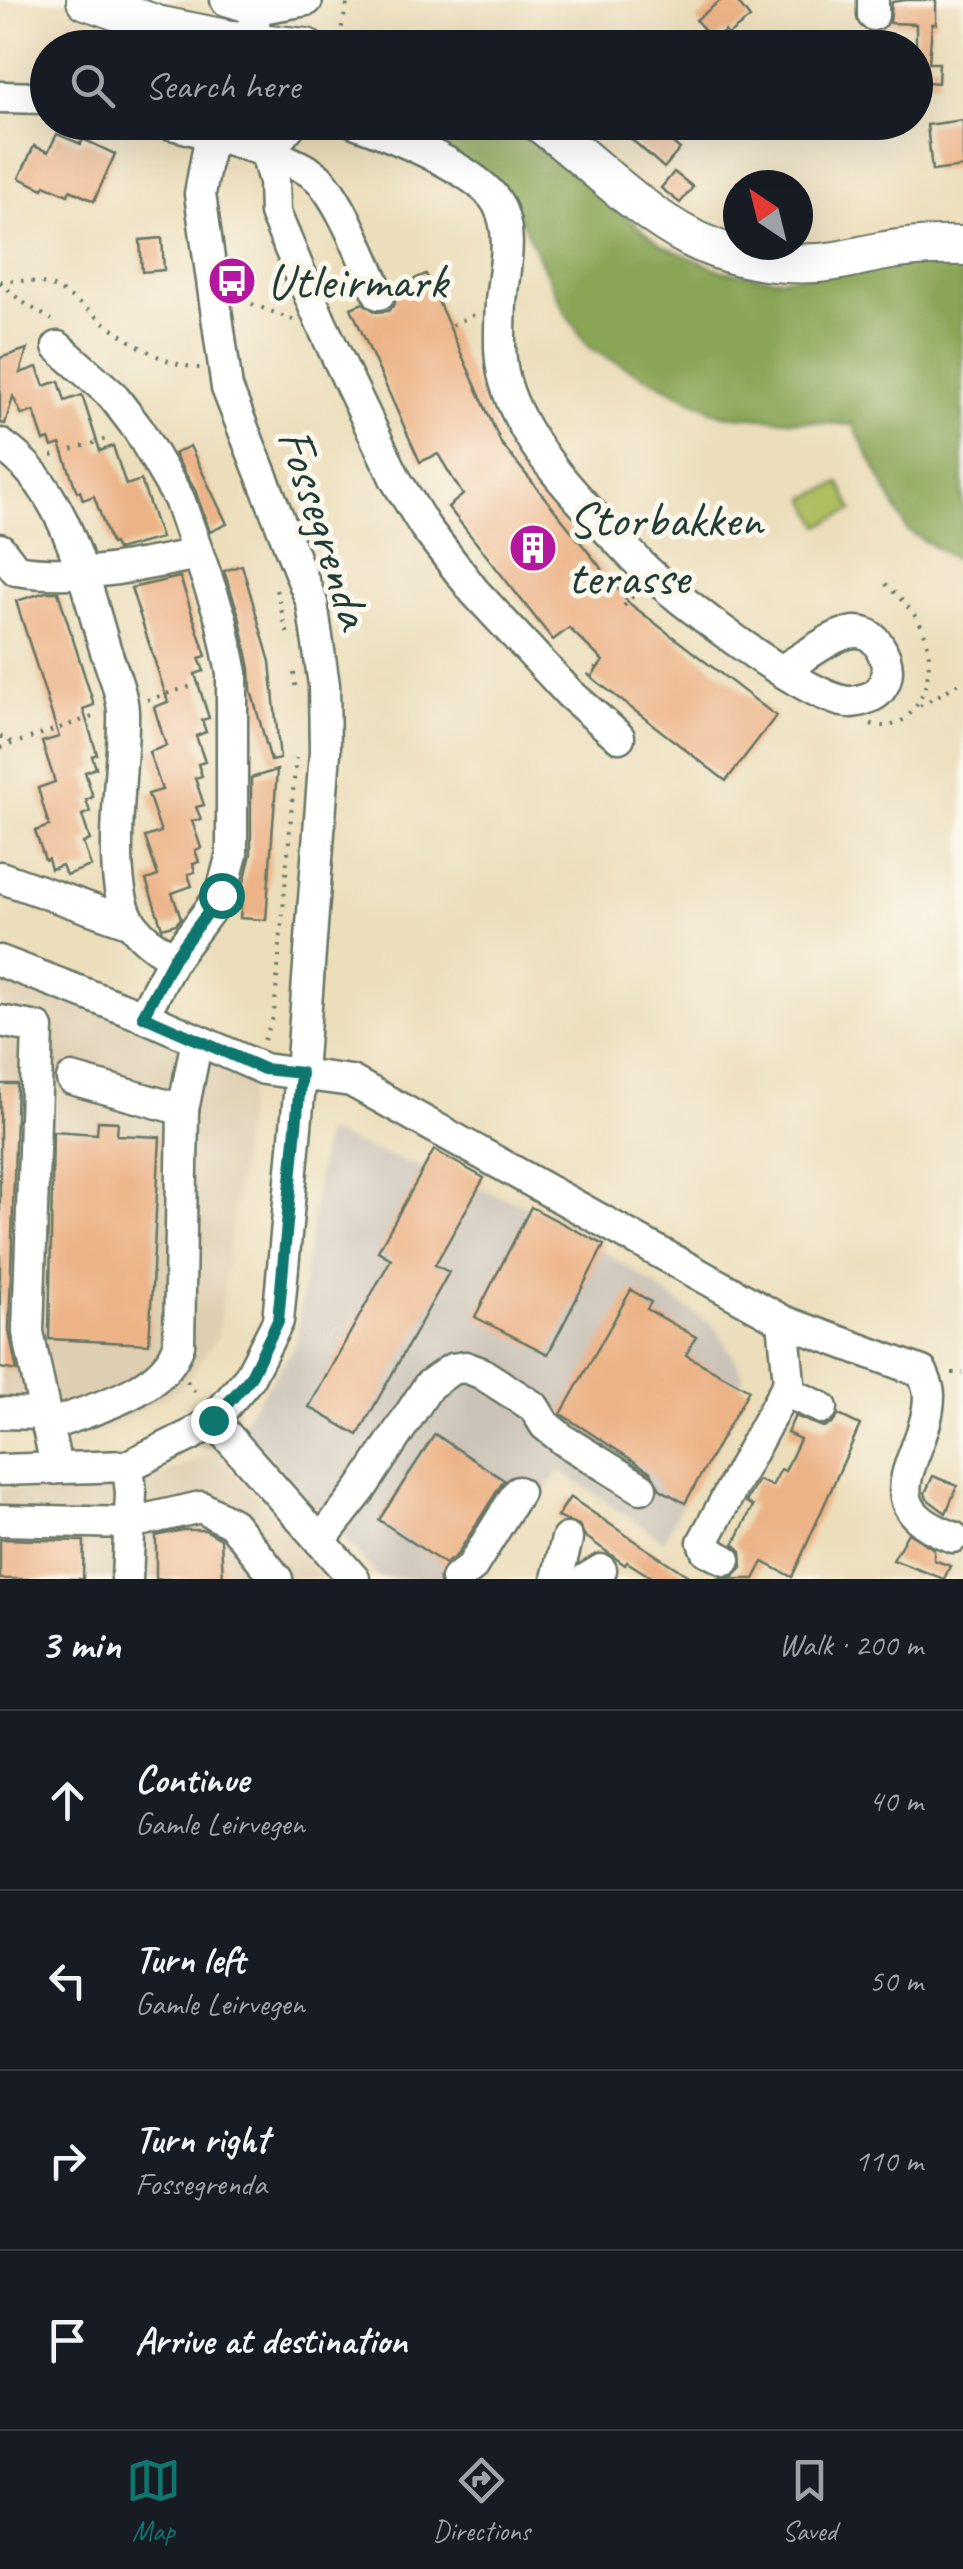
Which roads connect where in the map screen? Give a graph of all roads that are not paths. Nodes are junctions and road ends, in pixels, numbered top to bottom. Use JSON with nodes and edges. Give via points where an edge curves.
{"nodes":[{"id":1,"x":86,"y":0,"type":"edge"},
{"id":2,"x":307,"y":0,"type":"edge"},
{"id":3,"x":239,"y":28,"type":"edge"},
{"id":4,"x":0,"y":96,"type":"edge"},
{"id":5,"x":30,"y":97,"type":"edge"},
{"id":6,"x":210,"y":140,"type":"edge"},
{"id":7,"x":234,"y":140,"type":"edge"},
{"id":8,"x":278,"y":140,"type":"edge"},
{"id":9,"x":395,"y":140,"type":"edge"},
{"id":10,"x":572,"y":140,"type":"edge"},
{"id":11,"x":266,"y":154,"type":"junction"},
{"id":12,"x":963,"y":246,"type":"edge"},
{"id":13,"x":379,"y":294,"type":"dead end"},
{"id":14,"x":58,"y":347,"type":"road end"},
{"id":15,"x":0,"y":444,"type":"edge"},
{"id":16,"x":0,"y":549,"type":"edge"},
{"id":17,"x":198,"y":554,"type":"junction"},
{"id":18,"x":81,"y":574,"type":"junction"},
{"id":19,"x":781,"y":670,"type":"dead end"},
{"id":20,"x":619,"y":738,"type":"dead end"},
{"id":21,"x":0,"y":876,"type":"edge"},
{"id":22,"x":131,"y":923,"type":"junction"},
{"id":23,"x":174,"y":958,"type":"junction"},
{"id":24,"x":0,"y":961,"type":"edge"},
{"id":25,"x":143,"y":1016,"type":"junction"},
{"id":26,"x":0,"y":1021,"type":"edge"},
{"id":27,"x":196,"y":1040,"type":"junction"},
{"id":28,"x":301,"y":1073,"type":"junction"},
{"id":29,"x":72,"y":1078,"type":"dead end"},
{"id":30,"x":183,"y":1110,"type":"junction"},
{"id":31,"x":784,"y":1321,"type":"junction"},
{"id":32,"x":785,"y":1391,"type":"junction"},
{"id":33,"x":822,"y":1408,"type":"dead end"},
{"id":34,"x":0,"y":1413,"type":"edge"},
{"id":35,"x":209,"y":1413,"type":"junction"},
{"id":36,"x":46,"y":1420,"type":"junction"},
{"id":37,"x":128,"y":1466,"type":"junction"},
{"id":38,"x":52,"y":1469,"type":"junction"},
{"id":39,"x":0,"y":1470,"type":"edge"},
{"id":40,"x":641,"y":1488,"type":"dead end"},
{"id":41,"x":518,"y":1492,"type":"dead end"},
{"id":42,"x":0,"y":1520,"type":"edge"},
{"id":43,"x":130,"y":1523,"type":"junction"},
{"id":44,"x":953,"y":1537,"type":"dead end"},
{"id":45,"x":567,"y":1539,"type":"dead end"},
{"id":46,"x":320,"y":1541,"type":"junction"},
{"id":47,"x":724,"y":1560,"type":"dead end"},
{"id":48,"x":127,"y":1579,"type":"edge"},
{"id":49,"x":277,"y":1579,"type":"edge"},
{"id":50,"x":354,"y":1579,"type":"edge"},
{"id":51,"x":456,"y":1579,"type":"edge"},
{"id":52,"x":557,"y":1579,"type":"edge"}],
"edges":[{"from":1,"to":3,"type":"main road","via":[[157,26]]},
{"from":2,"to":3,"type":"street"},
{"from":4,"to":5,"type":"street"},
{"from":6,"to":28,"type":"street","name":"Fossegrenda","via":[[200,194],[226,388],[312,603],[324,685]]},
{"from":7,"to":11,"type":"street"},
{"from":8,"to":11,"type":"street"},
{"from":9,"to":19,"type":"street","via":[[446,162],[498,203],[508,249],[499,347],[508,391],[566,486],[652,576]]},
{"from":10,"to":12,"type":"main road","via":[[671,229],[740,258],[824,263]]},
{"from":11,"to":13,"type":"street","via":[[301,164],[322,181]]},
{"from":11,"to":20,"type":"street","via":[[276,213],[302,280],[406,496],[474,591]]},
{"from":14,"to":17,"type":"street","via":[[138,429],[179,499]]},
{"from":15,"to":18,"type":"street","via":[[25,465],[58,514]]},
{"from":16,"to":18,"type":"street","via":[[16,570]]},
{"from":17,"to":18,"type":"street"},
{"from":17,"to":23,"type":"street","via":[[232,674],[232,854],[221,895]]},
{"from":18,"to":22,"type":"street","via":[[123,708],[118,888]]},
{"from":21,"to":22,"type":"street"},
{"from":22,"to":23,"type":"street"},
{"from":23,"to":25,"type":"street"},
{"from":24,"to":25,"type":"street"},
{"from":25,"to":27,"type":"street"},
{"from":26,"to":36,"type":"street","via":[[38,1028],[28,1332]]},
{"from":27,"to":28,"type":"street","via":[[264,1069]]},
{"from":27,"to":30,"type":"street"},
{"from":28,"to":31,"type":"street","via":[[352,1081]]},
{"from":28,"to":35,"type":"street","name":"Fossegrenda","via":[[278,1321],[250,1378]]},
{"from":29,"to":30,"type":"street"},
{"from":30,"to":36,"type":"street","via":[[179,1345],[173,1363],[148,1385]]},
{"from":31,"to":32,"type":"street"},
{"from":31,"to":44,"type":"street","via":[[922,1372],[930,1392],[906,1470],[906,1502],[915,1518]]},
{"from":32,"to":33,"type":"street"},
{"from":32,"to":47,"type":"street","via":[[757,1469],[703,1542]]},
{"from":34,"to":36,"type":"street"},
{"from":35,"to":37,"type":"street","name":"Fossegrenda"},
{"from":35,"to":46,"type":"street"},
{"from":36,"to":38,"type":"street"},
{"from":37,"to":38,"type":"street","name":"Fossegrenda"},
{"from":37,"to":43,"type":"street"},
{"from":38,"to":39,"type":"street","name":"Fossegrenda"},
{"from":40,"to":46,"type":"street","via":[[565,1441],[534,1407],[480,1373],[452,1369],[428,1386]]},
{"from":41,"to":51,"type":"street","via":[[471,1568]]},
{"from":42,"to":43,"type":"street"},
{"from":43,"to":48,"type":"street"},
{"from":43,"to":49,"type":"street","via":[[202,1507],[233,1524]]},
{"from":45,"to":52,"type":"street"},
{"from":46,"to":50,"type":"street"}]}
